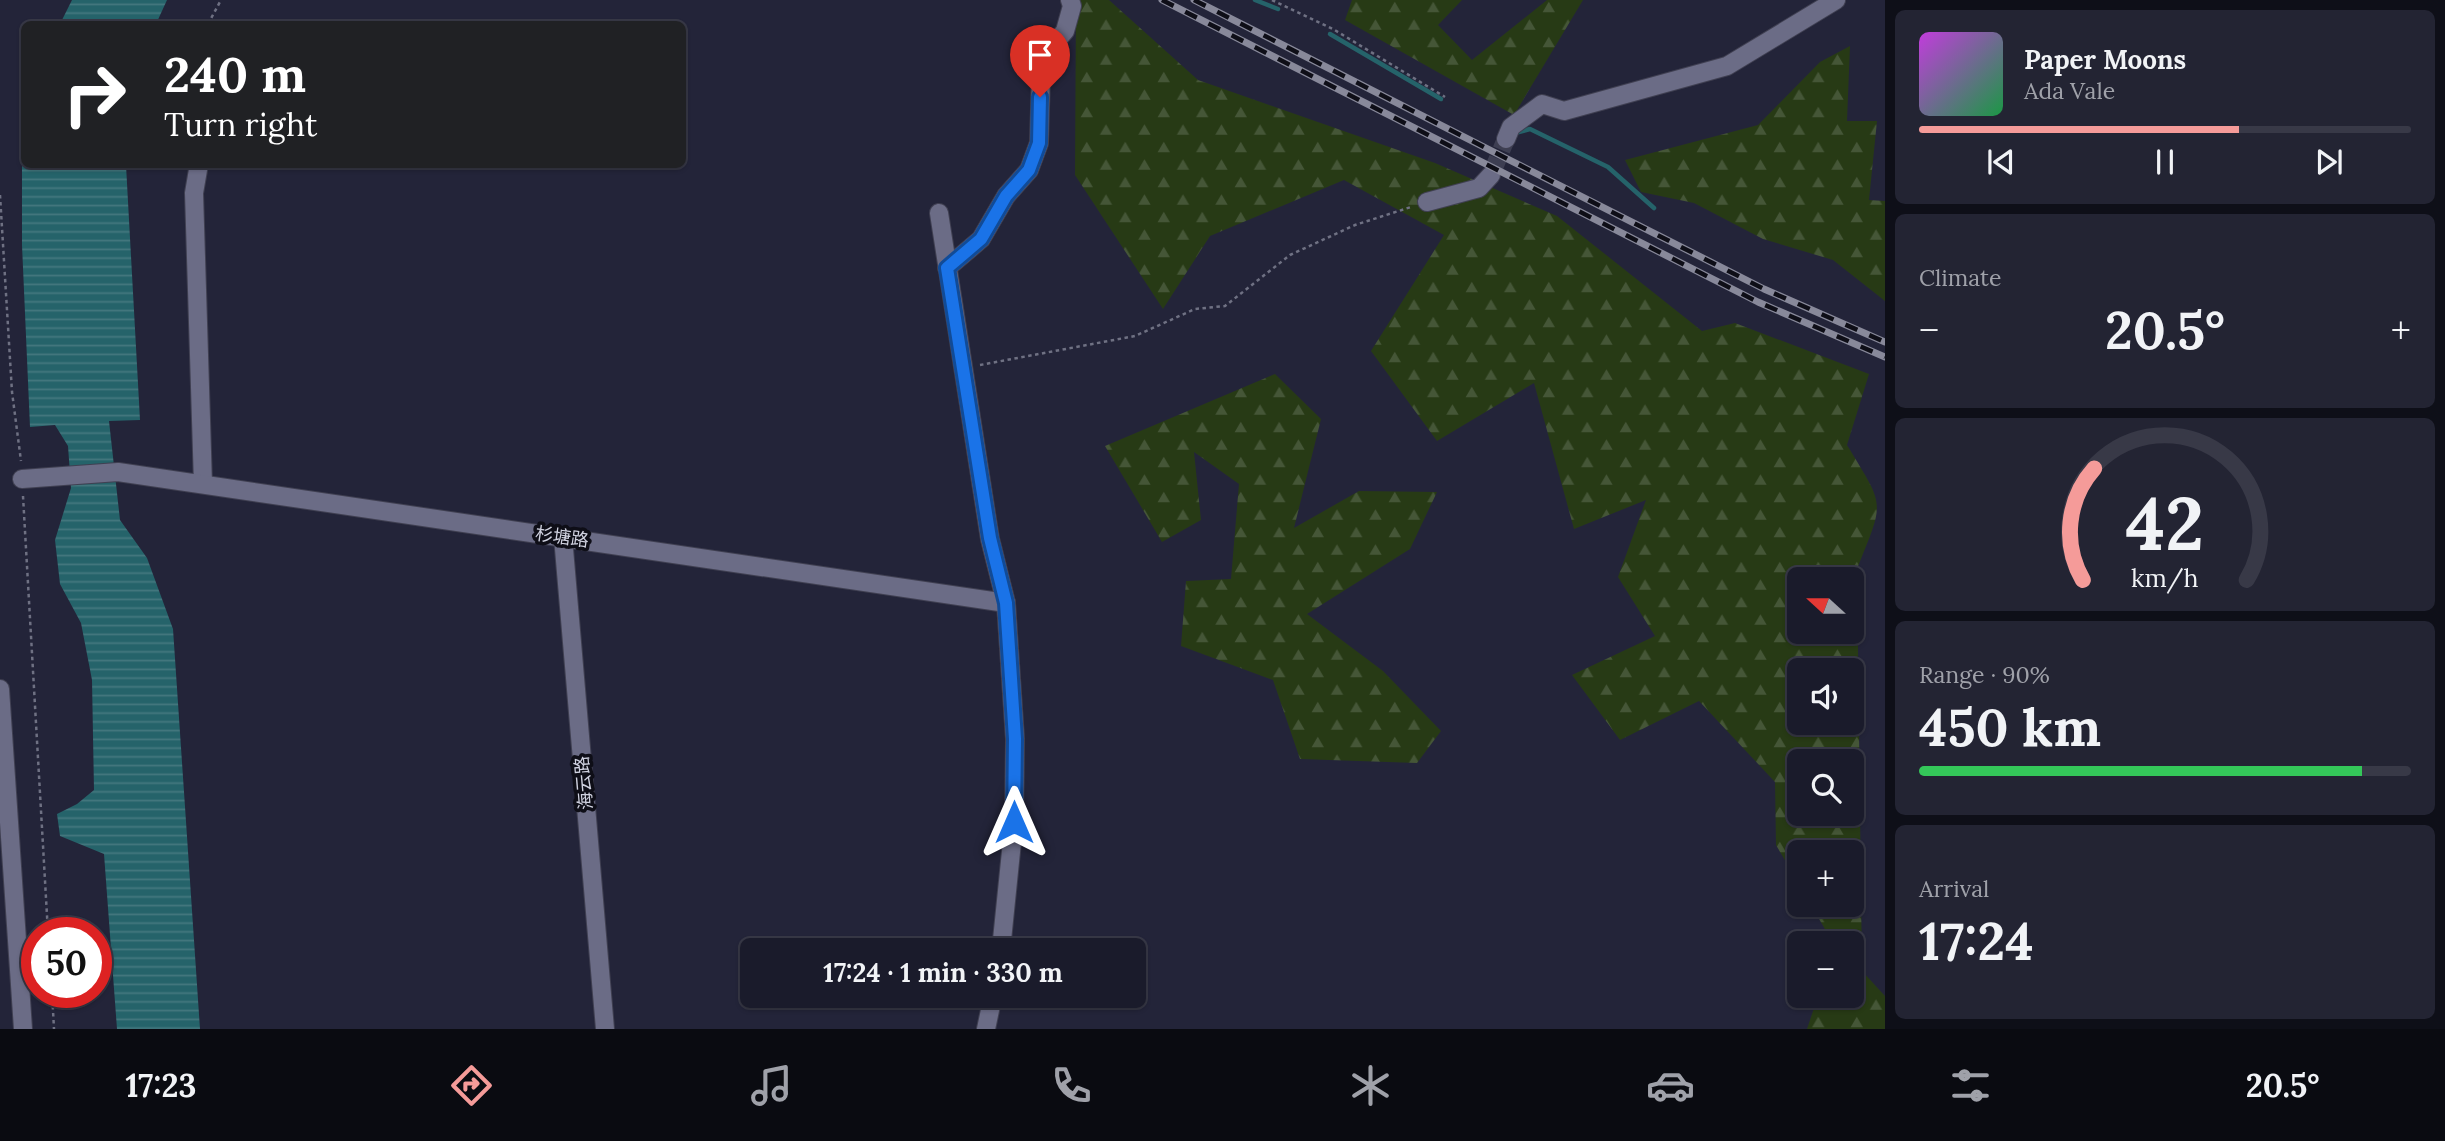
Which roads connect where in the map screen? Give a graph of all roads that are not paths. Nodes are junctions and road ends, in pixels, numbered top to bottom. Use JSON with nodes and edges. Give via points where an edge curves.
{"nodes":[{"id":1,"x":1070,"y":0,"type":"edge"},
{"id":2,"x":1836,"y":0,"type":"edge"},
{"id":3,"x":1506,"y":139,"type":"tunnel mouth"},
{"id":4,"x":198,"y":168,"type":"edge"},
{"id":5,"x":1491,"y":175,"type":"tunnel mouth"},
{"id":6,"x":1427,"y":202,"type":"road end"},
{"id":7,"x":939,"y":213,"type":"dead end"},
{"id":8,"x":947,"y":268,"type":"junction"},
{"id":9,"x":22,"y":479,"type":"road end"},
{"id":10,"x":203,"y":484,"type":"junction"},
{"id":11,"x":563,"y":537,"type":"junction"},
{"id":12,"x":1006,"y":603,"type":"junction"},
{"id":13,"x":0,"y":689,"type":"edge"},
{"id":14,"x":1001,"y":938,"type":"edge"},
{"id":15,"x":990,"y":1008,"type":"edge"},
{"id":16,"x":23,"y":1029,"type":"edge"},
{"id":17,"x":605,"y":1029,"type":"edge"},
{"id":18,"x":986,"y":1029,"type":"edge"}],
"edges":[{"from":1,"to":8,"type":"street","via":[[1065,31],[1047,52],[1041,74],[1039,143],[1029,170],[1006,196],[981,239]]},
{"from":2,"to":3,"type":"street","via":[[1727,66],[1564,111],[1542,104],[1511,127]]},
{"from":4,"to":10,"type":"street","via":[[194,206]]},
{"from":5,"to":6,"type":"street","via":[[1479,188]]},
{"from":7,"to":8,"type":"street"},
{"from":8,"to":12,"type":"street","via":[[990,538]]},
{"from":9,"to":10,"type":"street","name":"杉塘路","via":[[118,472]]},
{"from":10,"to":11,"type":"street","name":"杉塘路"},
{"from":11,"to":12,"type":"street","name":"杉塘路"},
{"from":11,"to":17,"type":"street","name":"海云路"},
{"from":12,"to":14,"type":"street","via":[[1015,739],[1014,822]]},
{"from":13,"to":16,"type":"street"},
{"from":15,"to":18,"type":"street"}]}
